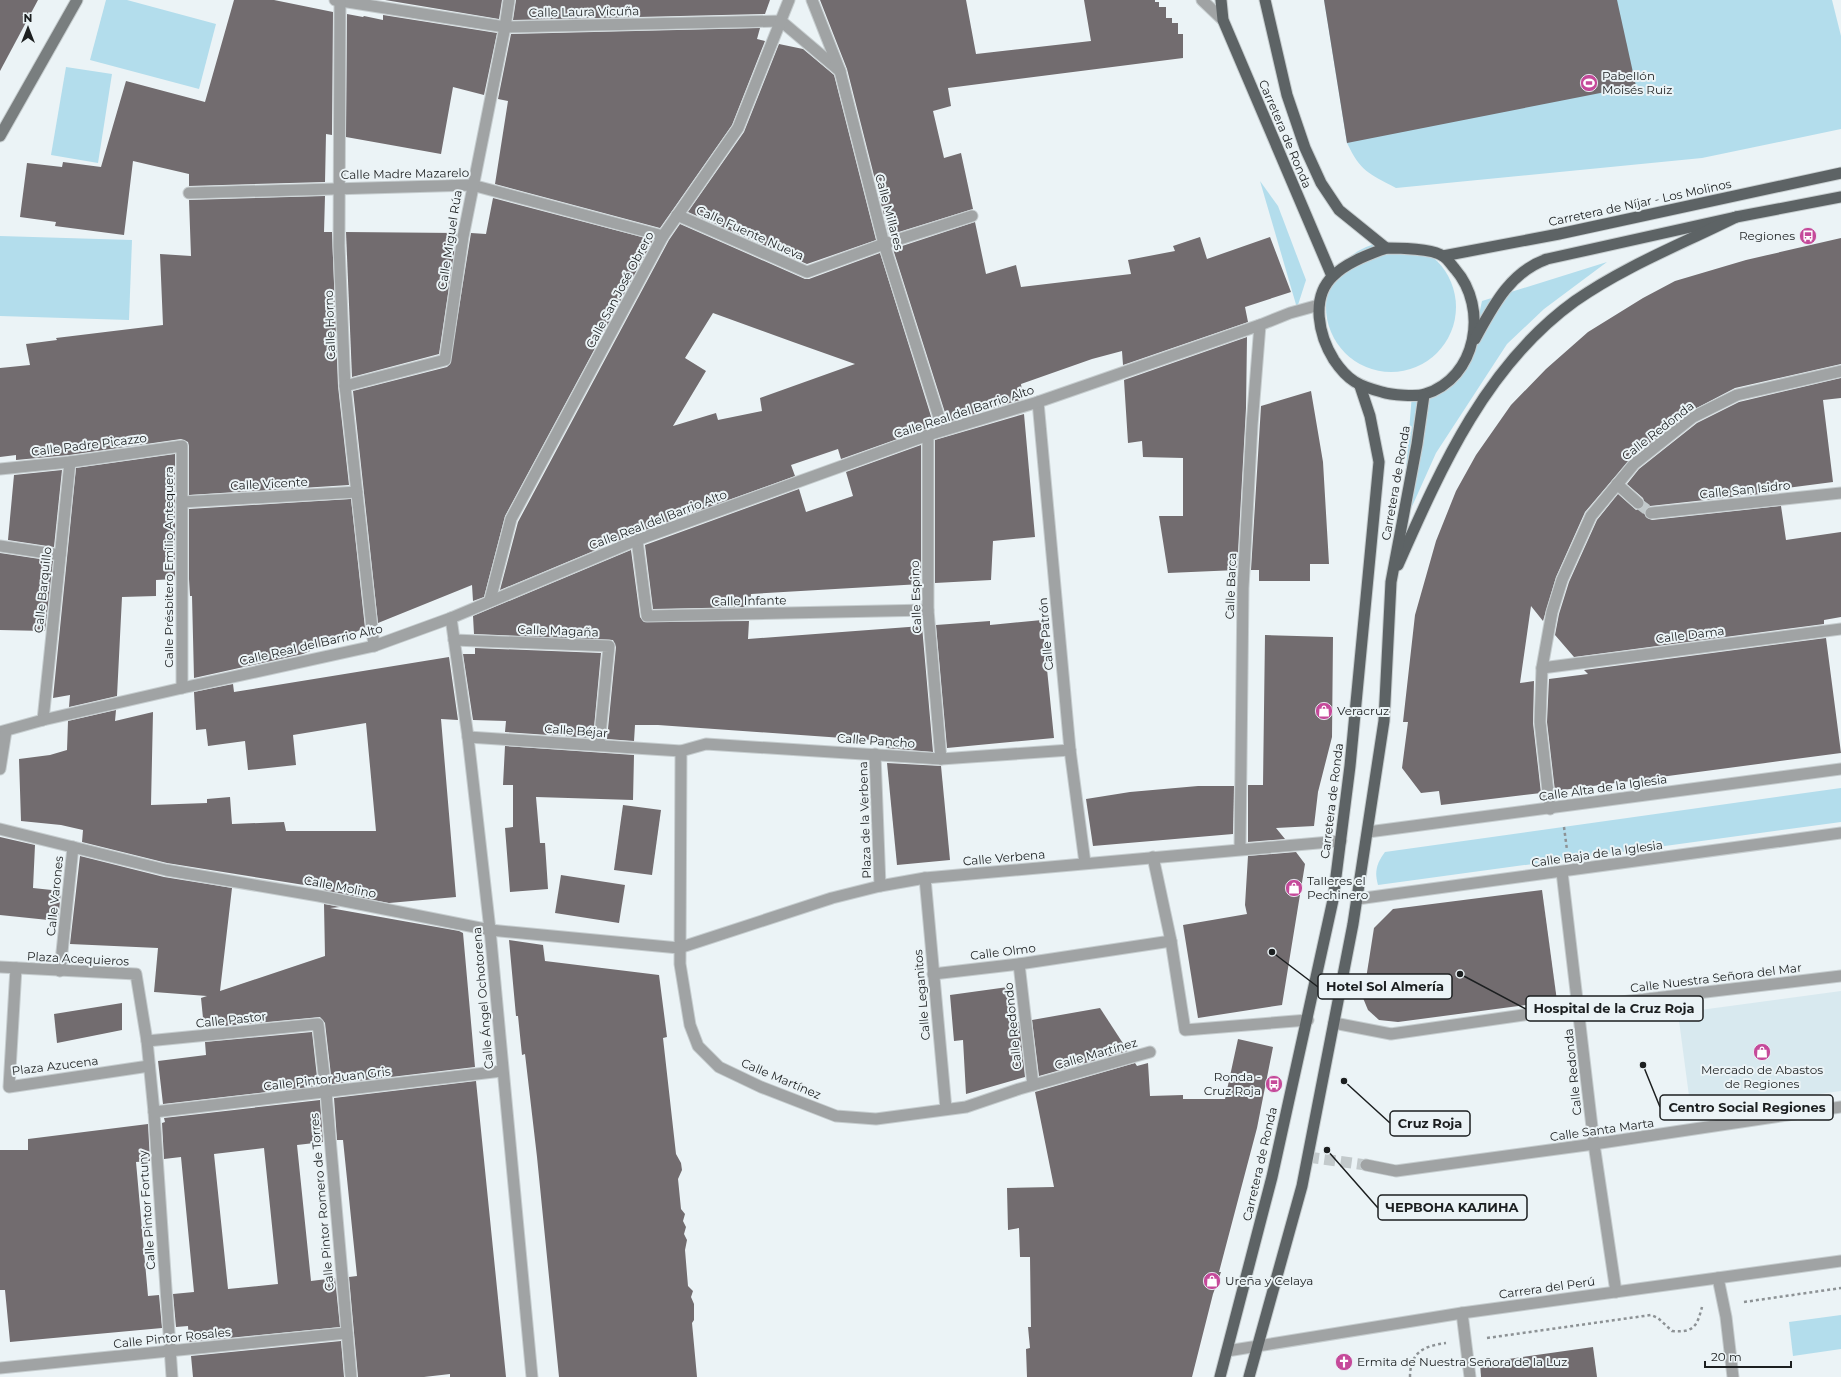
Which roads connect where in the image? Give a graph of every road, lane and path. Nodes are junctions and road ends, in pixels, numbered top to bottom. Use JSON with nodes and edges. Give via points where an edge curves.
{"nodes":[{"id":1,"x":77,"y":0,"type":"edge"},
{"id":2,"x":509,"y":0,"type":"edge"},
{"id":3,"x":789,"y":0,"type":"edge"},
{"id":4,"x":812,"y":0,"type":"edge"},
{"id":5,"x":1202,"y":0,"type":"edge"},
{"id":6,"x":1221,"y":0,"type":"edge"},
{"id":7,"x":1266,"y":0,"type":"edge"},
{"id":8,"x":338,"y":1,"type":"edge"},
{"id":9,"x":1223,"y":20,"type":"junction"},
{"id":10,"x":781,"y":21,"type":"junction"},
{"id":11,"x":505,"y":27,"type":"junction"},
{"id":12,"x":840,"y":71,"type":"junction"},
{"id":13,"x":0,"y":136,"type":"edge"},
{"id":14,"x":1841,"y":173,"type":"edge"},
{"id":15,"x":472,"y":185,"type":"junction"},
{"id":16,"x":339,"y":189,"type":"junction"},
{"id":17,"x":189,"y":193,"type":"dead end"},
{"id":18,"x":1841,"y":197,"type":"edge"},
{"id":19,"x":677,"y":215,"type":"junction"},
{"id":20,"x":972,"y":216,"type":"dead end"},
{"id":21,"x":1736,"y":217,"type":"junction"},
{"id":22,"x":663,"y":236,"type":"junction"},
{"id":23,"x":884,"y":244,"type":"junction"},
{"id":24,"x":1386,"y":248,"type":"junction"},
{"id":25,"x":1443,"y":256,"type":"junction"},
{"id":26,"x":1332,"y":276,"type":"junction"},
{"id":27,"x":1319,"y":305,"type":"junction"},
{"id":28,"x":1260,"y":325,"type":"junction"},
{"id":29,"x":1472,"y":344,"type":"junction"},
{"id":30,"x":1841,"y":371,"type":"edge"},
{"id":31,"x":1841,"y":374,"type":"edge"},
{"id":32,"x":345,"y":386,"type":"junction"},
{"id":33,"x":1360,"y":386,"type":"junction"},
{"id":34,"x":1424,"y":395,"type":"junction"},
{"id":35,"x":1038,"y":402,"type":"junction"},
{"id":36,"x":943,"y":430,"type":"junction"},
{"id":37,"x":928,"y":435,"type":"junction"},
{"id":38,"x":182,"y":446,"type":"joint"},
{"id":39,"x":70,"y":462,"type":"junction"},
{"id":40,"x":0,"y":469,"type":"edge"},
{"id":41,"x":1617,"y":484,"type":"junction"},
{"id":42,"x":357,"y":492,"type":"junction"},
{"id":43,"x":1841,"y":494,"type":"edge"},
{"id":44,"x":182,"y":502,"type":"junction"},
{"id":45,"x":1638,"y":502,"type":"tunnel mouth"},
{"id":46,"x":1651,"y":513,"type":"tunnel mouth"},
{"id":47,"x":637,"y":540,"type":"junction"},
{"id":48,"x":0,"y":546,"type":"edge"},
{"id":49,"x":60,"y":555,"type":"junction"},
{"id":50,"x":1391,"y":582,"type":"junction"},
{"id":51,"x":490,"y":600,"type":"junction"},
{"id":52,"x":928,"y":610,"type":"junction"},
{"id":53,"x":451,"y":618,"type":"junction"},
{"id":54,"x":1841,"y":629,"type":"edge"},
{"id":55,"x":454,"y":640,"type":"junction"},
{"id":56,"x":374,"y":646,"type":"junction"},
{"id":57,"x":1542,"y":668,"type":"junction"},
{"id":58,"x":182,"y":688,"type":"junction"},
{"id":59,"x":43,"y":720,"type":"junction"},
{"id":60,"x":3,"y":732,"type":"edge"},
{"id":61,"x":468,"y":737,"type":"junction"},
{"id":62,"x":599,"y":745,"type":"junction"},
{"id":63,"x":1070,"y":750,"type":"junction"},
{"id":64,"x":681,"y":751,"type":"junction"},
{"id":65,"x":875,"y":754,"type":"junction"},
{"id":66,"x":941,"y":758,"type":"junction"},
{"id":67,"x":0,"y":769,"type":"edge"},
{"id":68,"x":1841,"y":769,"type":"edge"},
{"id":69,"x":1562,"y":807,"type":"junction"},
{"id":70,"x":1550,"y":809,"type":"junction"},
{"id":71,"x":0,"y":829,"type":"edge"},
{"id":72,"x":1368,"y":832,"type":"junction"},
{"id":73,"x":1841,"y":833,"type":"edge"},
{"id":74,"x":1341,"y":841,"type":"junction"},
{"id":75,"x":73,"y":847,"type":"junction"},
{"id":76,"x":1240,"y":849,"type":"junction"},
{"id":77,"x":1153,"y":857,"type":"junction"},
{"id":78,"x":1085,"y":864,"type":"junction"},
{"id":79,"x":1566,"y":871,"type":"junction"},
{"id":80,"x":925,"y":878,"type":"junction"},
{"id":81,"x":880,"y":886,"type":"junction"},
{"id":82,"x":1357,"y":899,"type":"junction"},
{"id":83,"x":490,"y":930,"type":"junction"},
{"id":84,"x":1171,"y":941,"type":"junction"},
{"id":85,"x":679,"y":948,"type":"junction"},
{"id":86,"x":1019,"y":964,"type":"junction"},
{"id":87,"x":0,"y":967,"type":"edge"},
{"id":88,"x":16,"y":968,"type":"junction"},
{"id":89,"x":60,"y":971,"type":"junction"},
{"id":90,"x":933,"y":974,"type":"junction"},
{"id":91,"x":1841,"y":976,"type":"edge"},
{"id":92,"x":1579,"y":1007,"type":"junction"},
{"id":93,"x":1308,"y":1020,"type":"junction"},
{"id":94,"x":1334,"y":1023,"type":"junction"},
{"id":95,"x":318,"y":1024,"type":"joint"},
{"id":96,"x":147,"y":1041,"type":"junction"},
{"id":97,"x":1150,"y":1052,"type":"dead end"},
{"id":98,"x":149,"y":1066,"type":"junction"},
{"id":99,"x":502,"y":1071,"type":"junction"},
{"id":100,"x":1033,"y":1085,"type":"junction"},
{"id":101,"x":326,"y":1092,"type":"junction"},
{"id":102,"x":1841,"y":1108,"type":"edge"},
{"id":103,"x":946,"y":1109,"type":"junction"},
{"id":104,"x":154,"y":1112,"type":"junction"},
{"id":105,"x":1594,"y":1144,"type":"junction"},
{"id":106,"x":1366,"y":1166,"type":"tunnel mouth"},
{"id":107,"x":1841,"y":1261,"type":"edge"},
{"id":108,"x":1718,"y":1278,"type":"junction"},
{"id":109,"x":1841,"y":1288,"type":"edge"},
{"id":110,"x":1616,"y":1292,"type":"junction"},
{"id":111,"x":1767,"y":1299,"type":"dead end"},
{"id":112,"x":1462,"y":1313,"type":"junction"},
{"id":113,"x":1652,"y":1315,"type":"dead end"},
{"id":114,"x":347,"y":1333,"type":"junction"},
{"id":115,"x":1487,"y":1338,"type":"dead end"},
{"id":116,"x":1446,"y":1343,"type":"dead end"},
{"id":117,"x":1258,"y":1347,"type":"junction"},
{"id":118,"x":170,"y":1351,"type":"junction"},
{"id":119,"x":1227,"y":1351,"type":"junction"},
{"id":120,"x":0,"y":1368,"type":"edge"},
{"id":121,"x":172,"y":1377,"type":"edge"},
{"id":122,"x":351,"y":1377,"type":"edge"},
{"id":123,"x":532,"y":1377,"type":"edge"},
{"id":124,"x":1220,"y":1377,"type":"edge"},
{"id":125,"x":1249,"y":1377,"type":"edge"},
{"id":126,"x":1410,"y":1377,"type":"edge"},
{"id":127,"x":1470,"y":1377,"type":"edge"},
{"id":128,"x":1733,"y":1377,"type":"edge"}],
"edges":[{"from":1,"to":13,"type":"main road"},
{"from":2,"to":11,"type":"street","name":"Calle Miguel Rúa"},
{"from":3,"to":10,"type":"street","name":"Calle San José Obrero"},
{"from":4,"to":12,"type":"street","name":"Calle Millares"},
{"from":5,"to":9,"type":"street"},
{"from":6,"to":9,"type":"main road","name":"Carretera de Ronda"},
{"from":7,"to":24,"type":"main road","name":"Carretera de Ronda","via":[[1287,95],[1321,183],[1339,210]]},
{"from":8,"to":11,"type":"street","name":"Calle Laura Vicuña"},
{"from":8,"to":16,"type":"street","name":"Calle Horno"},
{"from":9,"to":26,"type":"main road","name":"Carretera de Ronda"},
{"from":10,"to":11,"type":"street","name":"Calle Laura Vicuña"},
{"from":10,"to":12,"type":"street"},
{"from":10,"to":19,"type":"street","name":"Calle San José Obrero","via":[[738,128]]},
{"from":11,"to":15,"type":"street","name":"Calle Miguel Rúa"},
{"from":12,"to":23,"type":"street","name":"Calle Millares"},
{"from":14,"to":25,"type":"main road","name":"Carretera de Níjar - Los Molinos","via":[[1559,234]]},
{"from":15,"to":16,"type":"street","name":"Calle Madre Mazarelo"},
{"from":15,"to":22,"type":"street","name":"Calle Madre Mazarelo"},
{"from":15,"to":32,"type":"street","name":"Calle Miguel Rúa","via":[[445,360]]},
{"from":16,"to":17,"type":"street","name":"Calle Madre Mazarelo"},
{"from":16,"to":32,"type":"street","name":"Calle Horno"},
{"from":18,"to":21,"type":"main road"},
{"from":19,"to":22,"type":"street","name":"Calle San José Obrero"},
{"from":19,"to":23,"type":"street","name":"Calle Fuente Nueva","via":[[807,272]]},
{"from":20,"to":23,"type":"street","name":"Calle Fuente Nueva"},
{"from":21,"to":29,"type":"main road","via":[[1534,263],[1505,289],[1491,308]]},
{"from":21,"to":50,"type":"main road","via":[[1643,260],[1608,280],[1544,327],[1502,373],[1467,424],[1432,491]]},
{"from":22,"to":51,"type":"street","name":"Calle San José Obrero","via":[[512,519]]},
{"from":23,"to":36,"type":"street","name":"Calle Millares"},
{"from":24,"to":25,"type":"main road","via":[[1414,249]]},
{"from":24,"to":26,"type":"main road","via":[[1348,265]]},
{"from":25,"to":29,"type":"main road","via":[[1461,276],[1471,294],[1475,319]]},
{"from":26,"to":27,"type":"main road","via":[[1322,293]]},
{"from":27,"to":28,"type":"street","name":"Calle Real del Barrio Alto"},
{"from":27,"to":33,"type":"main road","via":[[1320,331],[1328,350],[1341,371]]},
{"from":28,"to":35,"type":"street","name":"Calle Real del Barrio Alto"},
{"from":28,"to":76,"type":"street","name":"Calle Barca","via":[[1243,588]]},
{"from":29,"to":34,"type":"main road","via":[[1463,366],[1445,384]]},
{"from":30,"to":31,"type":"street"},
{"from":30,"to":41,"type":"street","name":"Calle Redonda","via":[[1737,395],[1693,417],[1634,464]]},
{"from":32,"to":42,"type":"street","name":"Calle Horno"},
{"from":33,"to":34,"type":"main road","via":[[1388,394]]},
{"from":33,"to":74,"type":"main road","name":"Carretera de Ronda","via":[[1370,416],[1379,462]]},
{"from":34,"to":50,"type":"main road","name":"Carretera de Ronda"},
{"from":35,"to":36,"type":"street","name":"Calle Real del Barrio Alto"},
{"from":35,"to":63,"type":"street","name":"Calle Patrón"},
{"from":36,"to":37,"type":"street","name":"Calle Real del Barrio Alto"},
{"from":37,"to":47,"type":"street","name":"Calle Real del Barrio Alto"},
{"from":37,"to":52,"type":"street","name":"Calle Espino"},
{"from":38,"to":39,"type":"street","name":"Calle Padre Picazzo"},
{"from":38,"to":44,"type":"street","name":"Calle Présbitero Emilio Antequera"},
{"from":39,"to":40,"type":"street","name":"Calle Padre Picazzo"},
{"from":39,"to":49,"type":"street","name":"Calle Barquillo"},
{"from":41,"to":45,"type":"street"},
{"from":41,"to":57,"type":"street","name":"Calle Redonda","via":[[1591,516],[1562,580],[1552,612]]},
{"from":42,"to":44,"type":"street","name":"Calle Vicente"},
{"from":42,"to":56,"type":"street","name":"Calle Horno"},
{"from":43,"to":46,"type":"street","name":"Calle San Isidro"},
{"from":44,"to":58,"type":"street","name":"Calle Présbitero Emilio Antequera"},
{"from":47,"to":51,"type":"street","name":"Calle Real del Barrio Alto"},
{"from":47,"to":52,"type":"street","name":"Calle Infante","via":[[648,616]]},
{"from":48,"to":49,"type":"street"},
{"from":49,"to":59,"type":"street","name":"Calle Barquillo"},
{"from":50,"to":72,"type":"main road","name":"Carretera de Ronda","via":[[1384,721]]},
{"from":51,"to":53,"type":"street","name":"Calle Real del Barrio Alto"},
{"from":52,"to":66,"type":"street","name":"Calle Espino"},
{"from":53,"to":55,"type":"street","name":"Calle Ángel Ochotorena"},
{"from":53,"to":56,"type":"street","name":"Calle Real del Barrio Alto"},
{"from":54,"to":57,"type":"street","name":"Calle Dama"},
{"from":55,"to":61,"type":"street","name":"Calle Ángel Ochotorena"},
{"from":55,"to":62,"type":"street","name":"Calle Magaña","via":[[609,646]]},
{"from":56,"to":58,"type":"street","name":"Calle Real del Barrio Alto"},
{"from":57,"to":70,"type":"street","name":"Calle Redonda","via":[[1540,722]]},
{"from":58,"to":59,"type":"street","name":"Calle Real del Barrio Alto"},
{"from":59,"to":60,"type":"street","name":"Calle Real del Barrio Alto"},
{"from":60,"to":67,"type":"street"},
{"from":61,"to":62,"type":"street","name":"Calle Béjar"},
{"from":61,"to":83,"type":"street","name":"Calle Ángel Ochotorena"},
{"from":62,"to":64,"type":"street","name":"Calle Béjar"},
{"from":63,"to":66,"type":"street","name":"Calle Pancho"},
{"from":63,"to":78,"type":"street","name":"Calle Patrón"},
{"from":64,"to":65,"type":"street","name":"Calle Pancho","via":[[706,744]]},
{"from":64,"to":85,"type":"street","name":"Calle Martínez"},
{"from":65,"to":66,"type":"street","name":"Calle Pancho"},
{"from":65,"to":81,"type":"street","name":"Plaza de la Verbena"},
{"from":68,"to":69,"type":"street","name":"Calle Alta de la Iglesia"},
{"from":69,"to":70,"type":"street","name":"Calle Alta de la Iglesia"},
{"from":69,"to":79,"type":"path"},
{"from":70,"to":72,"type":"street","name":"Calle Alta de la Iglesia"},
{"from":71,"to":75,"type":"street","name":"Calle Molino"},
{"from":72,"to":82,"type":"main road","name":"Carretera de Ronda"},
{"from":73,"to":79,"type":"street","name":"Calle Baja de la Iglesia"},
{"from":74,"to":76,"type":"street","name":"Calle Verbena"},
{"from":74,"to":93,"type":"main road","name":"Carretera de Ronda","via":[[1333,900]]},
{"from":75,"to":83,"type":"street","name":"Calle Molino","via":[[166,870],[319,896]]},
{"from":75,"to":89,"type":"street","name":"Calle Varones"},
{"from":76,"to":77,"type":"street","name":"Calle Verbena"},
{"from":77,"to":78,"type":"street","name":"Calle Verbena"},
{"from":77,"to":84,"type":"street"},
{"from":78,"to":80,"type":"street","name":"Calle Verbena"},
{"from":79,"to":82,"type":"street","name":"Calle Baja de la Iglesia"},
{"from":79,"to":92,"type":"street","name":"Calle Redonda"},
{"from":80,"to":81,"type":"street","name":"Calle Verbena"},
{"from":80,"to":90,"type":"street","name":"Calle Leganitos"},
{"from":81,"to":85,"type":"street","name":"Calle Verbena","via":[[832,898]]},
{"from":82,"to":94,"type":"main road","name":"Carretera de Ronda"},
{"from":83,"to":85,"type":"street","name":"Calle Molino"},
{"from":83,"to":99,"type":"street","name":"Calle Ángel Ochotorena"},
{"from":84,"to":86,"type":"street","name":"Calle Olmo"},
{"from":84,"to":93,"type":"street","via":[[1185,1030]]},
{"from":85,"to":103,"type":"street","name":"Calle Martínez","via":[[690,1024],[698,1046],[719,1067],[761,1087],[836,1116],[876,1120]]},
{"from":86,"to":90,"type":"street","name":"Calle Olmo"},
{"from":86,"to":100,"type":"street","name":"Calle Redondo"},
{"from":87,"to":88,"type":"street","name":"Plaza Acequieros"},
{"from":88,"to":89,"type":"street","name":"Plaza Acequieros"},
{"from":88,"to":98,"type":"street","name":"Plaza Azucena","via":[[9,1087]]},
{"from":89,"to":96,"type":"street","name":"Plaza Acequieros","via":[[136,974]]},
{"from":90,"to":103,"type":"street","name":"Calle Leganitos"},
{"from":91,"to":92,"type":"street","name":"Calle Nuestra Señora del Mar"},
{"from":92,"to":94,"type":"street","name":"Calle Nuestra Señora del Mar","via":[[1391,1034]]},
{"from":92,"to":105,"type":"street","name":"Calle Redonda"},
{"from":93,"to":119,"type":"main road","name":"Carretera de Ronda","via":[[1272,1178]]},
{"from":94,"to":117,"type":"main road","name":"Carretera de Ronda","via":[[1302,1186]]},
{"from":95,"to":96,"type":"street","name":"Calle Pastor"},
{"from":95,"to":101,"type":"street","name":"Calle Pintor Romero de Torres"},
{"from":96,"to":98,"type":"street","name":"Calle Pintor Fortuny"},
{"from":97,"to":100,"type":"street","name":"Calle Martínez"},
{"from":98,"to":104,"type":"street","name":"Calle Pintor Fortuny"},
{"from":99,"to":101,"type":"street","name":"Calle Pintor Juan Gris"},
{"from":99,"to":123,"type":"street","name":"Calle Ángel Ochotorena"},
{"from":100,"to":103,"type":"street","name":"Calle Martínez","via":[[966,1107]]},
{"from":101,"to":104,"type":"street","name":"Calle Pintor Juan Gris"},
{"from":101,"to":114,"type":"street","name":"Calle Pintor Romero de Torres"},
{"from":102,"to":105,"type":"street","name":"Calle Santa Marta"},
{"from":104,"to":118,"type":"street","name":"Calle Pintor Fortuny"},
{"from":105,"to":106,"type":"street","name":"Calle Santa Marta","via":[[1396,1171]]},
{"from":105,"to":110,"type":"street","name":"Calle Redonda"},
{"from":107,"to":108,"type":"street","name":"Carrera del Perú"},
{"from":108,"to":110,"type":"street","name":"Carrera del Perú"},
{"from":108,"to":128,"type":"street","via":[[1726,1317]]},
{"from":109,"to":111,"type":"path"},
{"from":110,"to":112,"type":"street","name":"Carrera del Perú"},
{"from":112,"to":117,"type":"street","name":"Carrera del Perú"},
{"from":112,"to":127,"type":"street"},
{"from":113,"to":115,"type":"path"},
{"from":114,"to":118,"type":"street","name":"Calle Pintor Rosales"},
{"from":114,"to":122,"type":"street","name":"Calle Pintor Romero de Torres"},
{"from":116,"to":126,"type":"path","via":[[1420,1350],[1411,1367]]},
{"from":117,"to":119,"type":"street","name":"Carrera del Perú"},
{"from":117,"to":125,"type":"main road","name":"Carretera de Ronda"},
{"from":118,"to":120,"type":"street","name":"Calle Pintor Rosales"},
{"from":118,"to":121,"type":"street","name":"Calle Pintor Fortuny"},
{"from":119,"to":124,"type":"main road","name":"Carretera de Ronda"}]}
